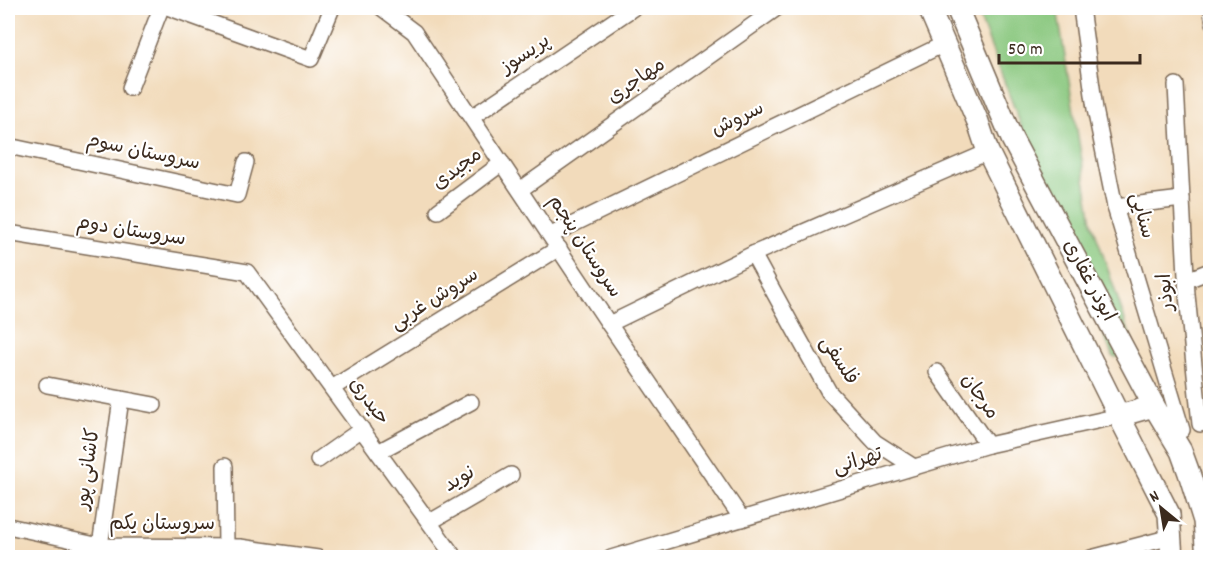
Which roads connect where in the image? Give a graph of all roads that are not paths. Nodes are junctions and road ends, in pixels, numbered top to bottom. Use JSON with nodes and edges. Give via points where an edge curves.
{"nodes":[{"id":1,"x":161,"y":8,"type":"edge"},
{"id":2,"x":170,"y":8,"type":"edge"},
{"id":3,"x":332,"y":8,"type":"edge"},
{"id":4,"x":382,"y":8,"type":"edge"},
{"id":5,"x":633,"y":8,"type":"edge"},
{"id":6,"x":777,"y":8,"type":"edge"},
{"id":7,"x":929,"y":8,"type":"edge"},
{"id":8,"x":957,"y":8,"type":"edge"},
{"id":9,"x":1081,"y":8,"type":"edge"},
{"id":10,"x":1207,"y":8,"type":"edge"},
{"id":11,"x":1210,"y":24,"type":"edge"},
{"id":12,"x":944,"y":44,"type":"junction"},
{"id":13,"x":1176,"y":85,"type":"dead end"},
{"id":14,"x":130,"y":88,"type":"dead end"},
{"id":15,"x":472,"y":117,"type":"junction"},
{"id":16,"x":8,"y":146,"type":"edge"},
{"id":17,"x":988,"y":152,"type":"junction"},
{"id":18,"x":246,"y":162,"type":"dead end"},
{"id":19,"x":502,"y":163,"type":"junction"},
{"id":20,"x":520,"y":190,"type":"junction"},
{"id":21,"x":1182,"y":199,"type":"junction"},
{"id":22,"x":1115,"y":207,"type":"junction"},
{"id":23,"x":438,"y":211,"type":"dead end"},
{"id":24,"x":8,"y":233,"type":"edge"},
{"id":25,"x":555,"y":241,"type":"junction"},
{"id":26,"x":753,"y":254,"type":"junction"},
{"id":27,"x":1210,"y":271,"type":"edge"},
{"id":28,"x":247,"y":272,"type":"joint"},
{"id":29,"x":1187,"y":280,"type":"junction"},
{"id":30,"x":609,"y":324,"type":"junction"},
{"id":31,"x":937,"y":372,"type":"dead end"},
{"id":32,"x":47,"y":385,"type":"dead end"},
{"id":33,"x":332,"y":388,"type":"junction"},
{"id":34,"x":121,"y":399,"type":"junction"},
{"id":35,"x":471,"y":402,"type":"dead end"},
{"id":36,"x":154,"y":405,"type":"dead end"},
{"id":37,"x":1154,"y":406,"type":"junction"},
{"id":38,"x":1119,"y":416,"type":"junction"},
{"id":39,"x":1205,"y":422,"type":"edge"},
{"id":40,"x":362,"y":429,"type":"junction"},
{"id":41,"x":1177,"y":432,"type":"junction"},
{"id":42,"x":988,"y":446,"type":"junction"},
{"id":43,"x":378,"y":452,"type":"junction"},
{"id":44,"x":318,"y":460,"type":"dead end"},
{"id":45,"x":225,"y":466,"type":"dead end"},
{"id":46,"x":914,"y":467,"type":"junction"},
{"id":47,"x":511,"y":475,"type":"dead end"},
{"id":48,"x":742,"y":519,"type":"junction"},
{"id":49,"x":430,"y":522,"type":"junction"},
{"id":50,"x":8,"y":526,"type":"edge"},
{"id":51,"x":100,"y":546,"type":"junction"},
{"id":52,"x":226,"y":547,"type":"junction"},
{"id":53,"x":1171,"y":547,"type":"edge"},
{"id":54,"x":318,"y":558,"type":"edge"},
{"id":55,"x":455,"y":558,"type":"edge"},
{"id":56,"x":611,"y":558,"type":"edge"},
{"id":57,"x":1091,"y":558,"type":"edge"},
{"id":58,"x":1207,"y":558,"type":"edge"}],
"edges":[{"from":1,"to":14,"type":"street"},
{"from":2,"to":3,"type":"street","via":[[311,59]]},
{"from":4,"to":15,"type":"street","name":"سروستان پنجم","via":[[414,32]]},
{"from":5,"to":15,"type":"street","name":"پریسوز"},
{"from":6,"to":20,"type":"street","name":"مهاجری"},
{"from":7,"to":12,"type":"main road","name":"ابوذر غفاری"},
{"from":8,"to":37,"type":"main road","name":"ابوذر غفاری","via":[[1012,139]]},
{"from":9,"to":22,"type":"street","name":"سنایی","via":[[1095,109]]},
{"from":10,"to":11,"type":"lane"},
{"from":12,"to":17,"type":"main road","name":"ابوذر غفاری"},
{"from":12,"to":25,"type":"street","name":"سروش"},
{"from":13,"to":21,"type":"street","name":"ابوذر"},
{"from":15,"to":19,"type":"street","name":"سروستان پنجم"},
{"from":16,"to":18,"type":"street","name":"سروستان سوم","via":[[237,195]]},
{"from":17,"to":26,"type":"street"},
{"from":17,"to":38,"type":"main road","name":"ابوذر غفاری"},
{"from":19,"to":20,"type":"street","name":"سروستان پنجم"},
{"from":19,"to":23,"type":"street","name":"مجیدی"},
{"from":20,"to":25,"type":"street","name":"سروستان پنجم"},
{"from":21,"to":22,"type":"street"},
{"from":21,"to":29,"type":"street","name":"ابوذر"},
{"from":22,"to":41,"type":"street","name":"سنایی"},
{"from":24,"to":28,"type":"street","name":"سروستان دوم"},
{"from":25,"to":30,"type":"street","name":"سروستان پنجم"},
{"from":25,"to":33,"type":"street","name":"سروش غربی"},
{"from":26,"to":30,"type":"street"},
{"from":26,"to":46,"type":"street","name":"فلسفی","via":[[829,392],[874,442]]},
{"from":27,"to":29,"type":"street"},
{"from":28,"to":33,"type":"street","name":"حیدری"},
{"from":29,"to":39,"type":"street","name":"ابوذر"},
{"from":30,"to":48,"type":"street","name":"سروستان پنجم"},
{"from":31,"to":42,"type":"street","name":"مرجان"},
{"from":32,"to":34,"type":"street"},
{"from":33,"to":40,"type":"street","name":"حیدری"},
{"from":34,"to":36,"type":"street"},
{"from":34,"to":51,"type":"street","name":"کاشانی پور"},
{"from":35,"to":43,"type":"street"},
{"from":37,"to":38,"type":"main road"},
{"from":37,"to":41,"type":"main road","name":"ابوذر غفاری"},
{"from":38,"to":42,"type":"street","name":"تهرانی"},
{"from":38,"to":53,"type":"main road","name":"ابوذر غفاری","via":[[1169,514]]},
{"from":39,"to":41,"type":"street"},
{"from":40,"to":43,"type":"street","name":"حیدری"},
{"from":40,"to":44,"type":"street"},
{"from":41,"to":58,"type":"main road","name":"ابوذر غفاری","via":[[1204,521]]},
{"from":42,"to":46,"type":"street","name":"تهرانی"},
{"from":43,"to":49,"type":"street","name":"حیدری"},
{"from":45,"to":52,"type":"street"},
{"from":46,"to":48,"type":"street","name":"تهرانی"},
{"from":47,"to":49,"type":"street","name":"نوید"},
{"from":48,"to":56,"type":"street","name":"تهرانی"},
{"from":49,"to":55,"type":"street","name":"حیدری"},
{"from":50,"to":51,"type":"street","name":"سروستان یکم"},
{"from":51,"to":52,"type":"street","name":"سروستان یکم"},
{"from":52,"to":54,"type":"street","name":"سروستان یکم"},
{"from":53,"to":57,"type":"street"}]}
